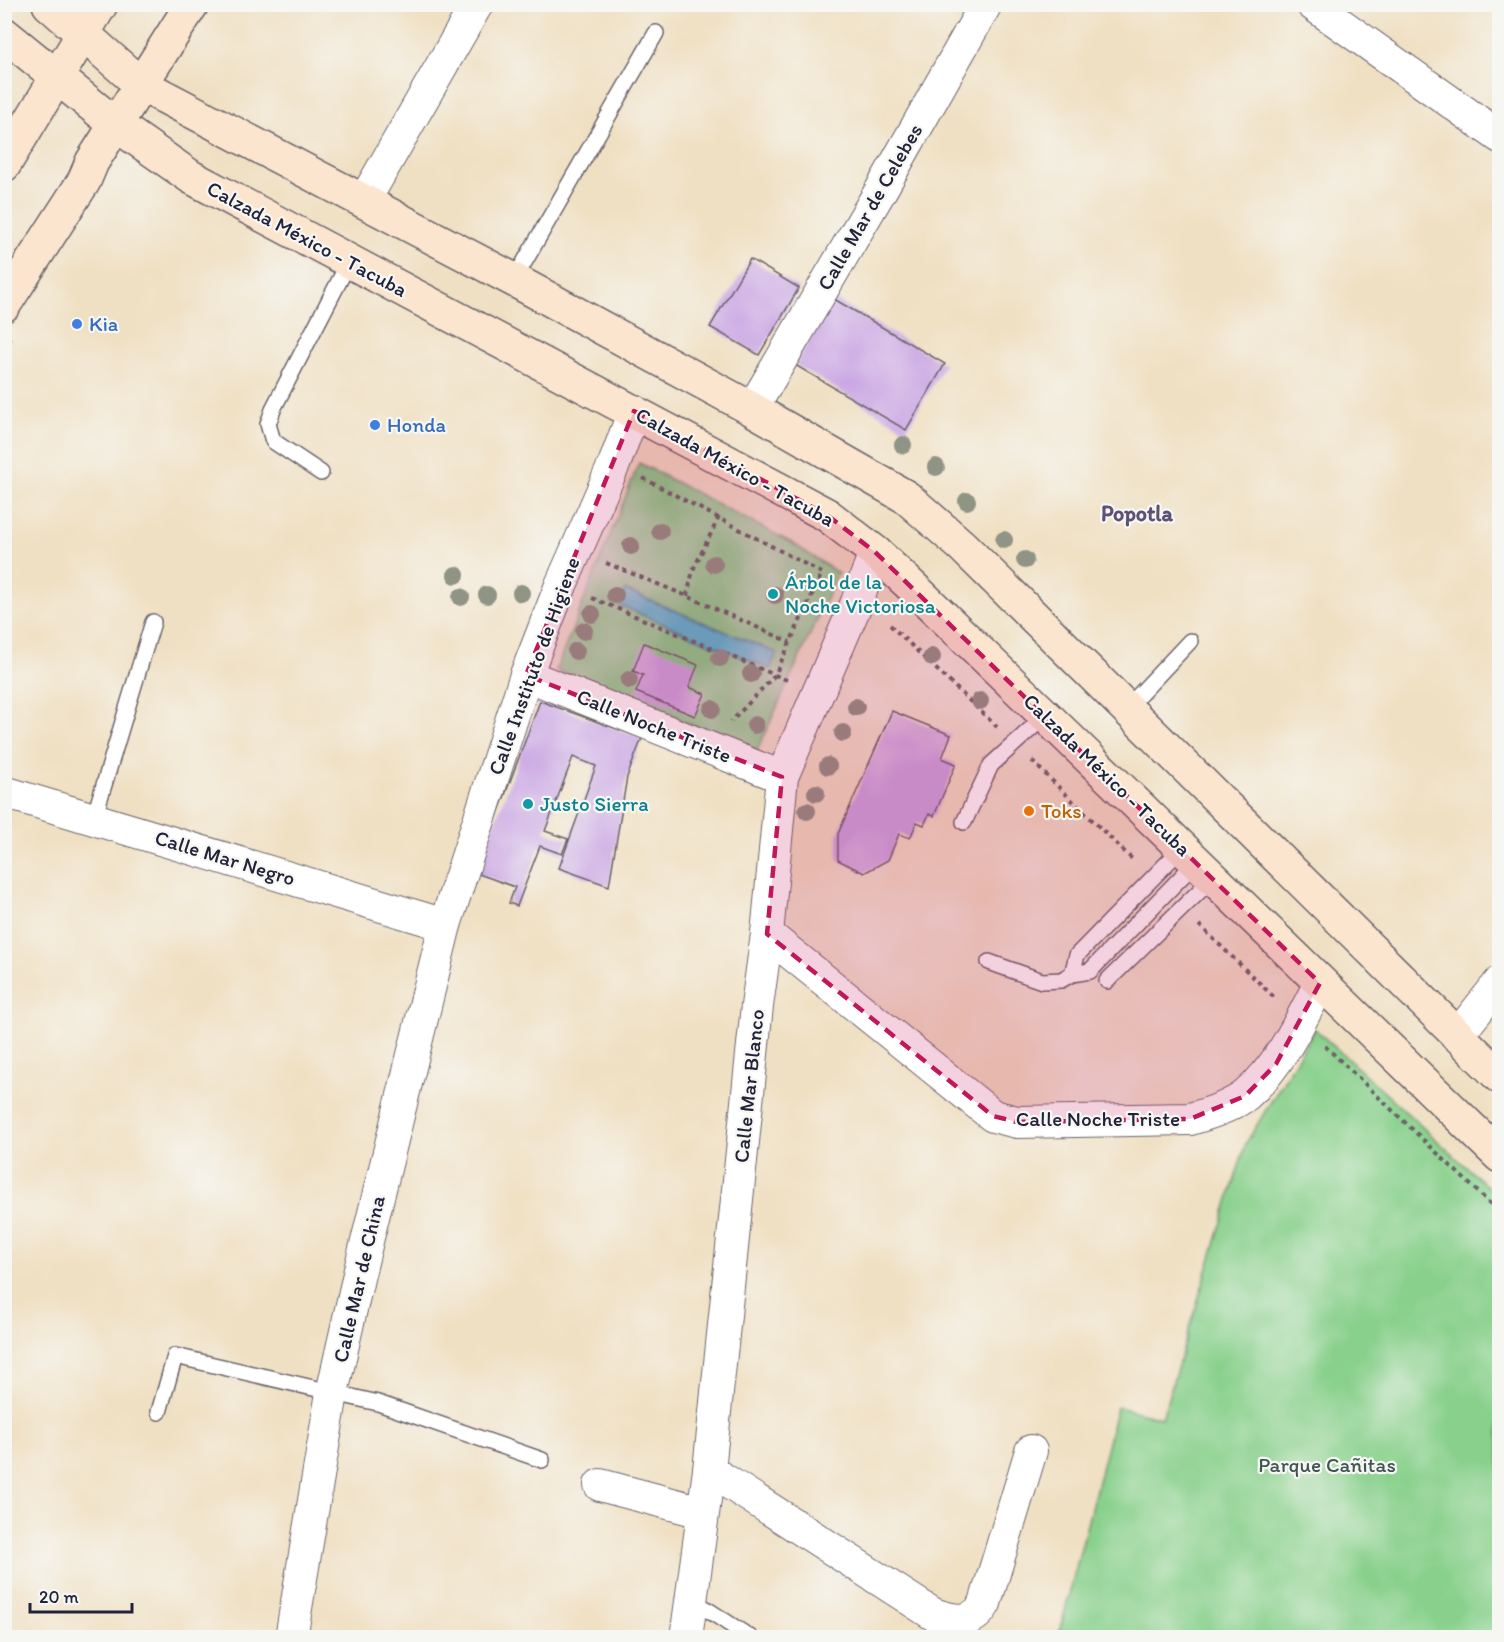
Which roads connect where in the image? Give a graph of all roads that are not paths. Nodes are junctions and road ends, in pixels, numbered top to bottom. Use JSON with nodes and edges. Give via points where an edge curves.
{"nodes":[{"id":1,"x":49,"y":4,"type":"edge"},
{"id":2,"x":101,"y":4,"type":"edge"},
{"id":3,"x":192,"y":4,"type":"edge"},
{"id":4,"x":477,"y":4,"type":"edge"},
{"id":5,"x":986,"y":4,"type":"edge"},
{"id":6,"x":1312,"y":4,"type":"edge"},
{"id":7,"x":82,"y":33,"type":"junction"},
{"id":8,"x":656,"y":33,"type":"dead end"},
{"id":9,"x":4,"y":34,"type":"edge"},
{"id":10,"x":57,"y":77,"type":"junction"},
{"id":11,"x":140,"y":84,"type":"junction"},
{"id":12,"x":115,"y":124,"type":"junction"},
{"id":13,"x":1498,"y":134,"type":"edge"},
{"id":14,"x":4,"y":165,"type":"edge"},
{"id":15,"x":364,"y":201,"type":"junction"},
{"id":16,"x":349,"y":262,"type":"junction"},
{"id":17,"x":514,"y":280,"type":"junction"},
{"id":18,"x":4,"y":305,"type":"edge"},
{"id":19,"x":752,"y":409,"type":"junction"},
{"id":20,"x":634,"y":411,"type":"junction"},
{"id":21,"x":321,"y":473,"type":"dead end"},
{"id":22,"x":875,"y":552,"type":"junction"},
{"id":23,"x":153,"y":622,"type":"dead end"},
{"id":24,"x":1190,"y":640,"type":"dead end"},
{"id":25,"x":526,"y":675,"type":"junction"},
{"id":26,"x":1127,"y":708,"type":"junction"},
{"id":27,"x":1045,"y":716,"type":"junction"},
{"id":28,"x":782,"y":777,"type":"junction"},
{"id":29,"x":4,"y":792,"type":"edge"},
{"id":30,"x":93,"y":818,"type":"junction"},
{"id":31,"x":964,"y":822,"type":"dead end"},
{"id":32,"x":1197,"y":862,"type":"junction"},
{"id":33,"x":445,"y":925,"type":"junction"},
{"id":34,"x":767,"y":934,"type":"junction"},
{"id":35,"x":989,"y":962,"type":"dead end"},
{"id":36,"x":1072,"y":974,"type":"junction"},
{"id":37,"x":1107,"y":981,"type":"dead end"},
{"id":38,"x":1500,"y":982,"type":"edge"},
{"id":39,"x":1320,"y":983,"type":"junction"},
{"id":40,"x":1457,"y":1035,"type":"junction"},
{"id":41,"x":1500,"y":1077,"type":"edge"},
{"id":42,"x":1500,"y":1156,"type":"edge"},
{"id":43,"x":333,"y":1393,"type":"junction"},
{"id":44,"x":159,"y":1412,"type":"dead end"},
{"id":45,"x":1031,"y":1451,"type":"dead end"},
{"id":46,"x":542,"y":1460,"type":"dead end"},
{"id":47,"x":709,"y":1470,"type":"junction"},
{"id":48,"x":600,"y":1485,"type":"dead end"},
{"id":49,"x":702,"y":1512,"type":"junction"},
{"id":50,"x":691,"y":1599,"type":"junction"},
{"id":51,"x":291,"y":1638,"type":"edge"},
{"id":52,"x":686,"y":1638,"type":"edge"},
{"id":53,"x":751,"y":1638,"type":"edge"}],
"edges":[{"from":1,"to":7,"type":"main road"},
{"from":2,"to":7,"type":"main road"},
{"from":3,"to":11,"type":"main road"},
{"from":4,"to":15,"type":"street"},
{"from":5,"to":19,"type":"street","name":"Calle Mar de Celebes"},
{"from":6,"to":13,"type":"street"},
{"from":7,"to":10,"type":"main road"},
{"from":7,"to":11,"type":"main road"},
{"from":8,"to":17,"type":"lane"},
{"from":9,"to":10,"type":"main road","name":"Calzada México - Tacuba"},
{"from":10,"to":12,"type":"main road","name":"Calzada México - Tacuba"},
{"from":10,"to":14,"type":"main road"},
{"from":11,"to":12,"type":"main road"},
{"from":11,"to":15,"type":"main road"},
{"from":12,"to":16,"type":"main road","name":"Calzada México - Tacuba","via":[[191,177]]},
{"from":12,"to":18,"type":"main road","via":[[84,181]]},
{"from":15,"to":17,"type":"main road"},
{"from":16,"to":20,"type":"main road","name":"Calzada México - Tacuba"},
{"from":16,"to":21,"type":"lane","via":[[268,424],[273,441]]},
{"from":17,"to":19,"type":"main road"},
{"from":19,"to":26,"type":"main road","via":[[906,497],[962,546]]},
{"from":20,"to":22,"type":"main road","name":"Calzada México - Tacuba","via":[[827,515]]},
{"from":20,"to":25,"type":"street","name":"Calle Instituto de Higiene"},
{"from":22,"to":27,"type":"main road","name":"Calzada México - Tacuba"},
{"from":22,"to":28,"type":"street","name":"Calle Mar Blanco"},
{"from":23,"to":30,"type":"lane"},
{"from":24,"to":26,"type":"lane"},
{"from":25,"to":28,"type":"street","name":"Calle Noche Triste"},
{"from":25,"to":33,"type":"street","name":"Calle Instituto de Higiene"},
{"from":26,"to":40,"type":"main road"},
{"from":27,"to":31,"type":"lane","via":[[991,765]]},
{"from":27,"to":32,"type":"main road","name":"Calzada México - Tacuba"},
{"from":28,"to":34,"type":"street","name":"Calle Mar Blanco"},
{"from":29,"to":30,"type":"street","name":"Calle Mar Negro"},
{"from":30,"to":33,"type":"street","name":"Calle Mar Negro"},
{"from":32,"to":36,"type":"lane","via":[[1090,971]]},
{"from":32,"to":36,"type":"lane","via":[[1077,955]]},
{"from":32,"to":37,"type":"lane"},
{"from":32,"to":39,"type":"main road","name":"Calzada México - Tacuba"},
{"from":33,"to":43,"type":"street","name":"Calle Mar de China","via":[[358,1274]]},
{"from":34,"to":39,"type":"street","name":"Calle Noche Triste","via":[[993,1116],[1017,1122],[1190,1119],[1210,1113],[1245,1096],[1276,1064]]},
{"from":34,"to":47,"type":"street","name":"Calle Mar Blanco"},
{"from":35,"to":36,"type":"lane","via":[[1042,981],[1060,980]]},
{"from":38,"to":40,"type":"street"},
{"from":39,"to":42,"type":"main road","name":"Calzada México - Tacuba"},
{"from":40,"to":41,"type":"main road"},
{"from":43,"to":44,"type":"lane","via":[[176,1356]]},
{"from":43,"to":46,"type":"lane","via":[[378,1403]]},
{"from":43,"to":51,"type":"street","name":"Calle Mar de China"},
{"from":45,"to":47,"type":"street","via":[[985,1603],[979,1614],[967,1620],[933,1614]]},
{"from":47,"to":49,"type":"street","name":"Calle Mar Blanco"},
{"from":48,"to":49,"type":"street"},
{"from":49,"to":50,"type":"street","name":"Calle Mar Blanco"},
{"from":50,"to":52,"type":"street","name":"Calle Mar Blanco"},
{"from":50,"to":53,"type":"lane"}]}
